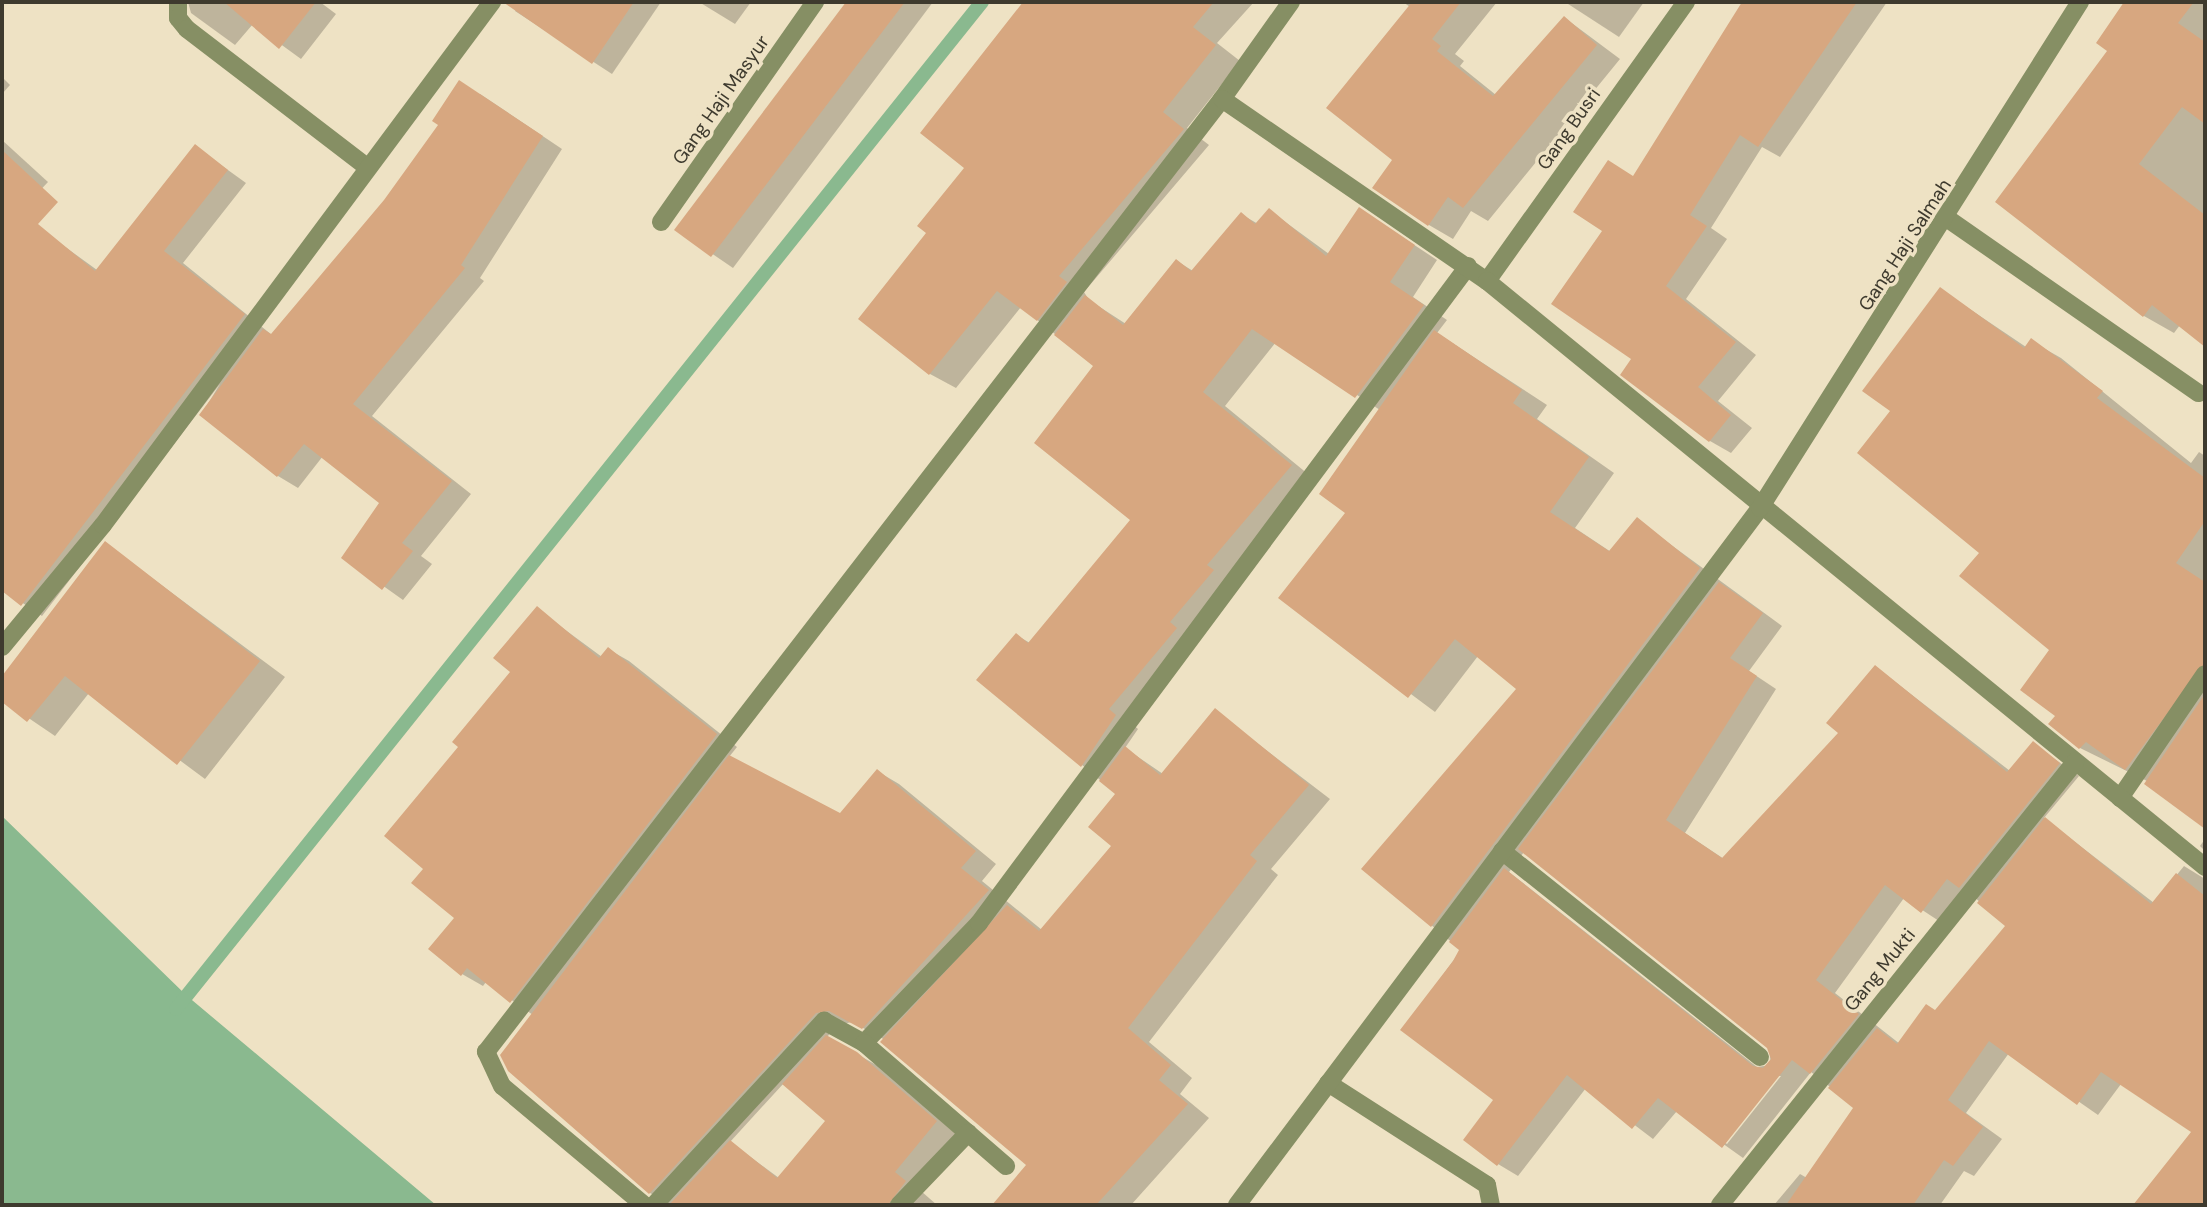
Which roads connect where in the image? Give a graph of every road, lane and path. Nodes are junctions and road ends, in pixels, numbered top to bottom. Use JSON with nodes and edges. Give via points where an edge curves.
{"nodes":[{"id":1,"x":178,"y":2,"type":"edge"},
{"id":2,"x":492,"y":2,"type":"edge"},
{"id":3,"x":815,"y":2,"type":"edge"},
{"id":4,"x":1291,"y":2,"type":"edge"},
{"id":5,"x":1686,"y":2,"type":"edge"},
{"id":6,"x":2080,"y":2,"type":"edge"},
{"id":7,"x":1223,"y":99,"type":"junction"},
{"id":8,"x":367,"y":167,"type":"junction"},
{"id":9,"x":1948,"y":219,"type":"junction"},
{"id":10,"x":661,"y":222,"type":"dead end"},
{"id":11,"x":1468,"y":266,"type":"junction"},
{"id":12,"x":1487,"y":281,"type":"junction"},
{"id":13,"x":2198,"y":393,"type":"dead end"},
{"id":14,"x":1760,"y":508,"type":"junction"},
{"id":15,"x":3,"y":648,"type":"edge"},
{"id":16,"x":2205,"y":674,"type":"edge"},
{"id":17,"x":2076,"y":762,"type":"junction"},
{"id":18,"x":2120,"y":798,"type":"junction"},
{"id":19,"x":1502,"y":851,"type":"junction"},
{"id":20,"x":2205,"y":867,"type":"edge"},
{"id":21,"x":864,"y":1043,"type":"junction"},
{"id":22,"x":1760,"y":1056,"type":"dead end"},
{"id":23,"x":1328,"y":1083,"type":"junction"},
{"id":24,"x":968,"y":1133,"type":"junction"},
{"id":25,"x":1006,"y":1166,"type":"dead end"},
{"id":26,"x":644,"y":1205,"type":"edge"},
{"id":27,"x":654,"y":1205,"type":"edge"},
{"id":28,"x":899,"y":1205,"type":"edge"},
{"id":29,"x":1237,"y":1205,"type":"edge"},
{"id":30,"x":1491,"y":1205,"type":"edge"},
{"id":31,"x":1720,"y":1205,"type":"edge"}],
"edges":[{"from":1,"to":8,"type":"street","via":[[178,19],[187,29]]},
{"from":2,"to":8,"type":"street"},
{"from":3,"to":10,"type":"street","name":"Gang Haji Masyur"},
{"from":4,"to":7,"type":"street"},
{"from":5,"to":12,"type":"street","name":"Gang Busri"},
{"from":6,"to":9,"type":"street","name":"Gang Haji Salmah"},
{"from":7,"to":11,"type":"street"},
{"from":7,"to":26,"type":"street","via":[[486,1052],[502,1086]]},
{"from":8,"to":15,"type":"street"},
{"from":9,"to":13,"type":"street"},
{"from":9,"to":14,"type":"street","name":"Gang Haji Salmah"},
{"from":11,"to":12,"type":"street"},
{"from":11,"to":21,"type":"street","via":[[979,923]]},
{"from":12,"to":14,"type":"street"},
{"from":14,"to":17,"type":"street"},
{"from":14,"to":19,"type":"street","name":"Gang Haji Salmah"},
{"from":16,"to":18,"type":"street"},
{"from":17,"to":18,"type":"street"},
{"from":17,"to":31,"type":"street","name":"Gang Mukti"},
{"from":18,"to":20,"type":"street"},
{"from":19,"to":22,"type":"street"},
{"from":19,"to":23,"type":"street","name":"Gang Haji Salmah"},
{"from":21,"to":24,"type":"street"},
{"from":21,"to":27,"type":"street","via":[[831,1021],[811,1027]]},
{"from":23,"to":29,"type":"street","name":"Gang Haji Salmah"},
{"from":23,"to":30,"type":"street","via":[[1487,1185]]},
{"from":24,"to":25,"type":"street"},
{"from":24,"to":28,"type":"street"}]}
